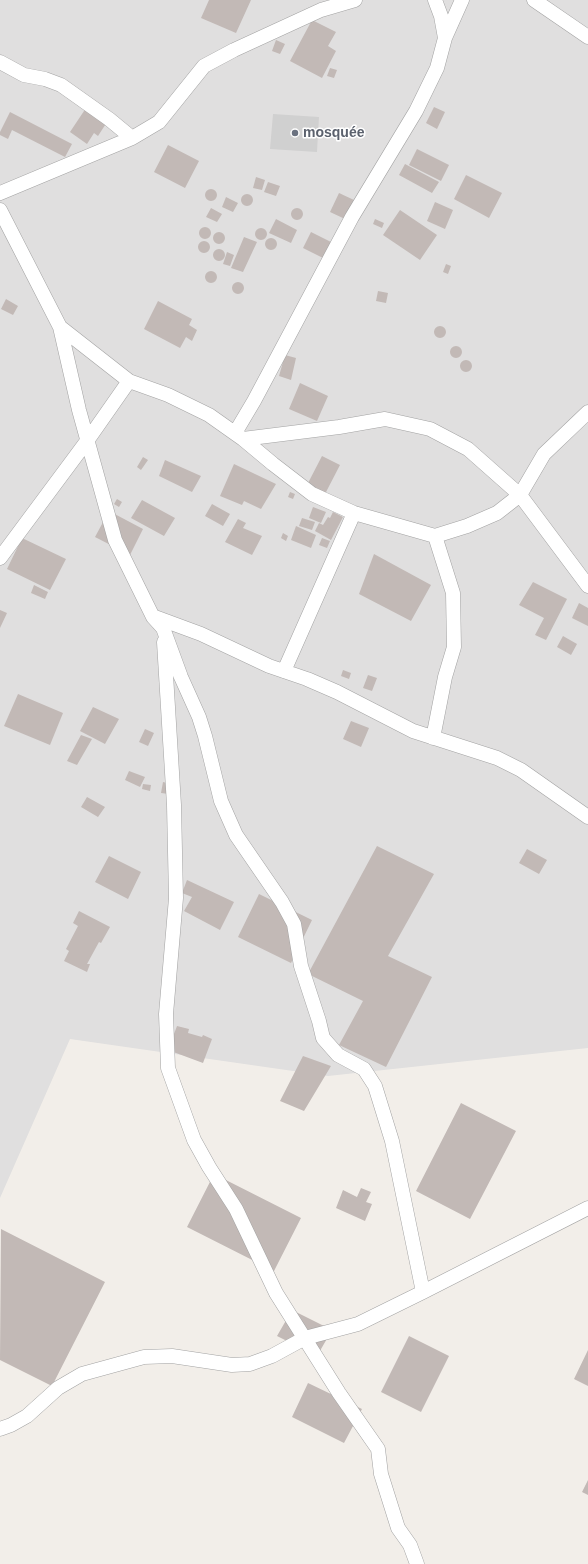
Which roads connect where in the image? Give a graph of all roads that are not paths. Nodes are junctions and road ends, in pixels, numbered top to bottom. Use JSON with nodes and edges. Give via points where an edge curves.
{"nodes":[{"id":1,"x":355,"y":0,"type":"edge"},
{"id":2,"x":435,"y":0,"type":"edge"},
{"id":3,"x":462,"y":0,"type":"edge"},
{"id":4,"x":534,"y":0,"type":"edge"},
{"id":5,"x":588,"y":37,"type":"edge"},
{"id":6,"x":446,"y":38,"type":"junction"},
{"id":7,"x":0,"y":62,"type":"edge"},
{"id":8,"x":132,"y":138,"type":"junction"},
{"id":9,"x":0,"y":193,"type":"edge"},
{"id":10,"x":0,"y":210,"type":"edge"},
{"id":11,"x":60,"y":328,"type":"junction"},
{"id":12,"x":129,"y":381,"type":"junction"},
{"id":13,"x":588,"y":412,"type":"edge"},
{"id":14,"x":239,"y":436,"type":"junction"},
{"id":15,"x":87,"y":441,"type":"junction"},
{"id":16,"x":520,"y":495,"type":"junction"},
{"id":17,"x":354,"y":513,"type":"junction"},
{"id":18,"x":436,"y":536,"type":"junction"},
{"id":19,"x":0,"y":558,"type":"edge"},
{"id":20,"x":588,"y":586,"type":"edge"},
{"id":21,"x":153,"y":617,"type":"junction"},
{"id":22,"x":163,"y":628,"type":"junction"},
{"id":23,"x":284,"y":671,"type":"junction"},
{"id":24,"x":433,"y":738,"type":"junction"},
{"id":25,"x":588,"y":817,"type":"edge"},
{"id":26,"x":588,"y":1208,"type":"edge"},
{"id":27,"x":423,"y":1292,"type":"junction"},
{"id":28,"x":305,"y":1338,"type":"junction"},
{"id":29,"x":0,"y":1429,"type":"edge"},
{"id":30,"x":417,"y":1564,"type":"edge"}],
"edges":[{"from":1,"to":8,"type":"street","via":[[321,10],[204,66],[158,122]]},
{"from":2,"to":6,"type":"street","via":[[442,16]]},
{"from":3,"to":6,"type":"street"},
{"from":4,"to":5,"type":"street"},
{"from":6,"to":14,"type":"street","via":[[437,68],[416,112],[352,217],[254,401]]},
{"from":7,"to":8,"type":"street","via":[[24,75],[61,85]]},
{"from":8,"to":9,"type":"street"},
{"from":10,"to":11,"type":"street"},
{"from":11,"to":12,"type":"street"},
{"from":11,"to":15,"type":"street"},
{"from":12,"to":14,"type":"street","via":[[168,395],[209,415]]},
{"from":12,"to":15,"type":"street"},
{"from":13,"to":16,"type":"street","via":[[544,454]]},
{"from":14,"to":16,"type":"street","via":[[338,427],[385,419],[430,429],[468,449]]},
{"from":14,"to":17,"type":"street","via":[[312,494]]},
{"from":15,"to":19,"type":"street"},
{"from":15,"to":21,"type":"street","via":[[115,540]]},
{"from":16,"to":18,"type":"street","via":[[497,513]]},
{"from":16,"to":20,"type":"street"},
{"from":17,"to":18,"type":"street"},
{"from":17,"to":23,"type":"street"},
{"from":18,"to":24,"type":"street","via":[[453,593],[454,647],[445,677]]},
{"from":21,"to":22,"type":"street"},
{"from":21,"to":23,"type":"street","via":[[201,634]]},
{"from":22,"to":27,"type":"street","via":[[199,717],[221,801],[236,835],[294,924],[301,966],[323,1038],[338,1055],[364,1069],[375,1086],[392,1141]]},
{"from":22,"to":28,"type":"street","via":[[174,805],[176,898],[166,1014],[168,1068],[194,1140],[236,1208],[276,1293]]},
{"from":23,"to":24,"type":"street","via":[[337,692],[413,731]]},
{"from":24,"to":25,"type":"street","via":[[503,761],[527,774]]},
{"from":26,"to":27,"type":"street"},
{"from":27,"to":28,"type":"street","via":[[358,1324]]},
{"from":28,"to":29,"type":"street","via":[[272,1356],[250,1364],[172,1356],[144,1357],[82,1374],[58,1388],[27,1416]]},
{"from":28,"to":30,"type":"street","via":[[378,1449],[381,1474],[398,1528],[410,1546]]}]}
